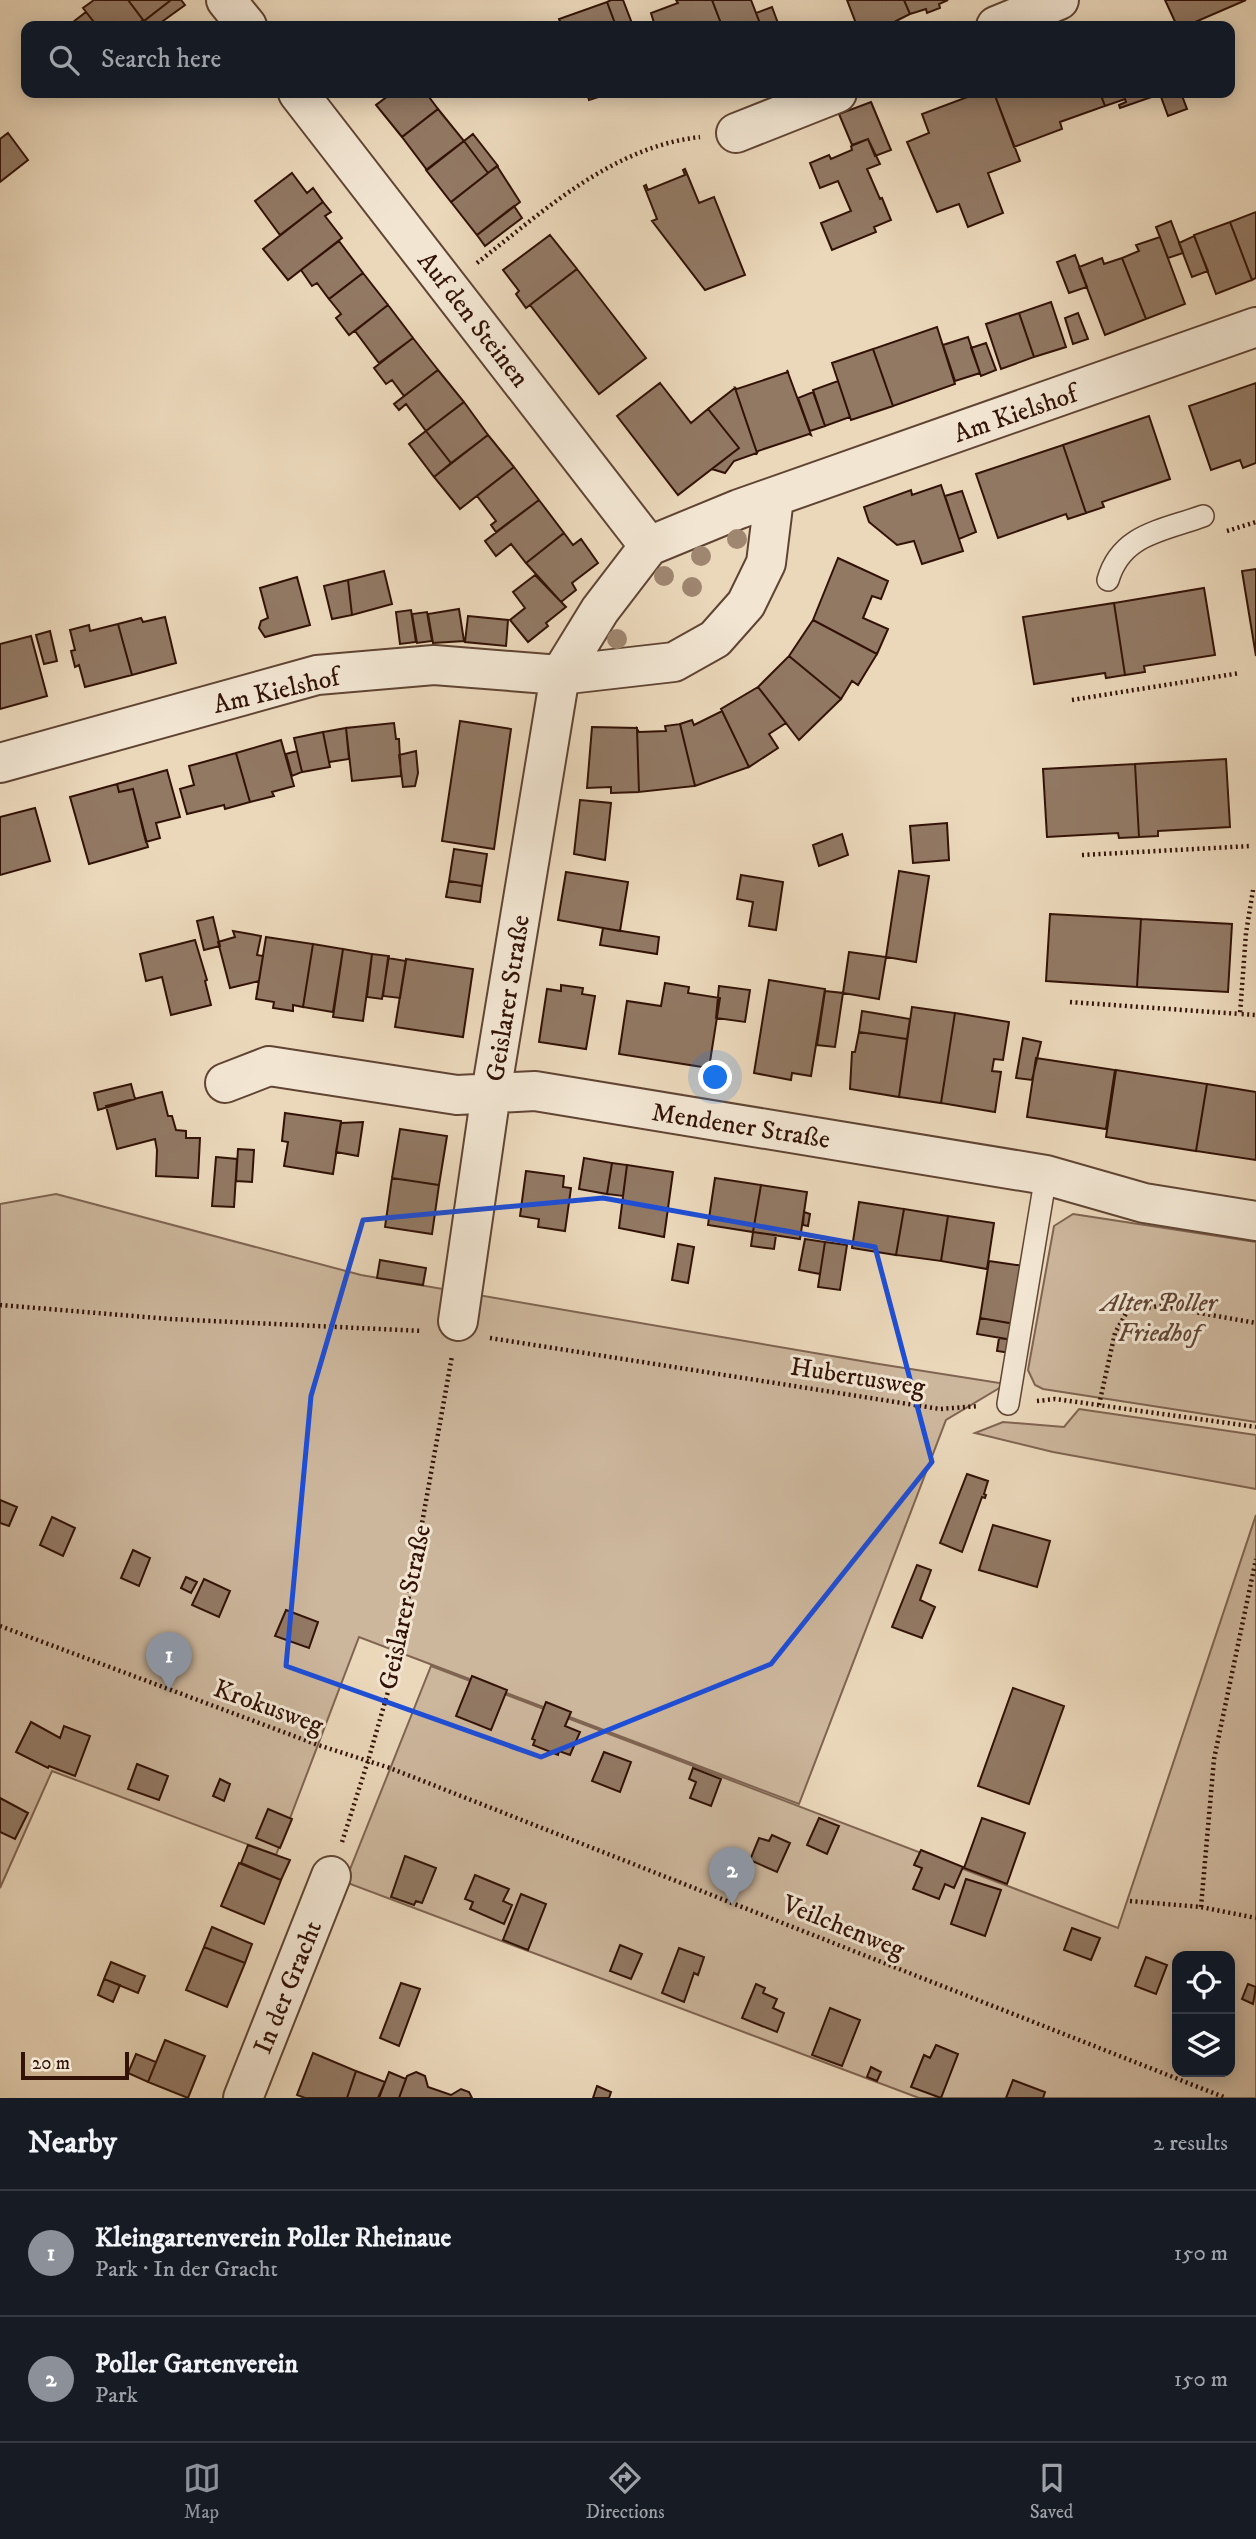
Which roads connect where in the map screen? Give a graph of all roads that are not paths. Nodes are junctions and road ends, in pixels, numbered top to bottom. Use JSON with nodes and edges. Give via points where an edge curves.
{"nodes":[{"id":1,"x":226,"y":0,"type":"edge"},
{"id":2,"x":1059,"y":0,"type":"edge"},
{"id":3,"x":243,"y":21,"type":"edge"},
{"id":4,"x":1008,"y":21,"type":"edge"},
{"id":5,"x":302,"y":98,"type":"edge"},
{"id":6,"x":824,"y":98,"type":"edge"},
{"id":7,"x":736,"y":133,"type":"road end"},
{"id":8,"x":1256,"y":327,"type":"edge"},
{"id":9,"x":774,"y":498,"type":"junction"},
{"id":10,"x":1203,"y":516,"type":"dead end"},
{"id":11,"x":649,"y":546,"type":"junction"},
{"id":12,"x":1108,"y":580,"type":"dead end"},
{"id":13,"x":560,"y":675,"type":"junction"},
{"id":14,"x":0,"y":764,"type":"edge"},
{"id":15,"x":225,"y":1083,"type":"dead end"},
{"id":16,"x":491,"y":1093,"type":"junction"},
{"id":17,"x":1046,"y":1175,"type":"junction"},
{"id":18,"x":1256,"y":1221,"type":"edge"},
{"id":19,"x":456,"y":1334,"type":"road end"},
{"id":20,"x":1008,"y":1404,"type":"road end"},
{"id":21,"x":331,"y":1876,"type":"road end"},
{"id":22,"x":243,"y":2098,"type":"edge"}],
"edges":[{"from":1,"to":3,"type":"street"},
{"from":2,"to":4,"type":"street"},
{"from":5,"to":11,"type":"street","name":"Auf den Steinen"},
{"from":6,"to":7,"type":"street"},
{"from":8,"to":9,"type":"street","name":"Am Kielshof"},
{"from":9,"to":11,"type":"street","name":"Am Kielshof"},
{"from":9,"to":13,"type":"street","name":"Am Kielshof","via":[[766,563],[746,604],[715,639],[674,662]]},
{"from":10,"to":12,"type":"lane","via":[[1137,540],[1113,564]]},
{"from":11,"to":13,"type":"street","name":"Am Kielshof","via":[[600,610]]},
{"from":13,"to":14,"type":"street","name":"Am Kielshof","via":[[434,665],[317,675]]},
{"from":13,"to":16,"type":"street","name":"Geislarer Straße"},
{"from":15,"to":16,"type":"street","name":"Mendener Straße","via":[[269,1066],[457,1096]]},
{"from":16,"to":17,"type":"street","name":"Mendener Straße","via":[[535,1091]]},
{"from":16,"to":19,"type":"street","name":"Geislarer Straße"},
{"from":17,"to":18,"type":"street","name":"Mendener Straße","via":[[1144,1203]]},
{"from":17,"to":20,"type":"lane"},
{"from":21,"to":22,"type":"street","name":"In der Gracht"}]}
